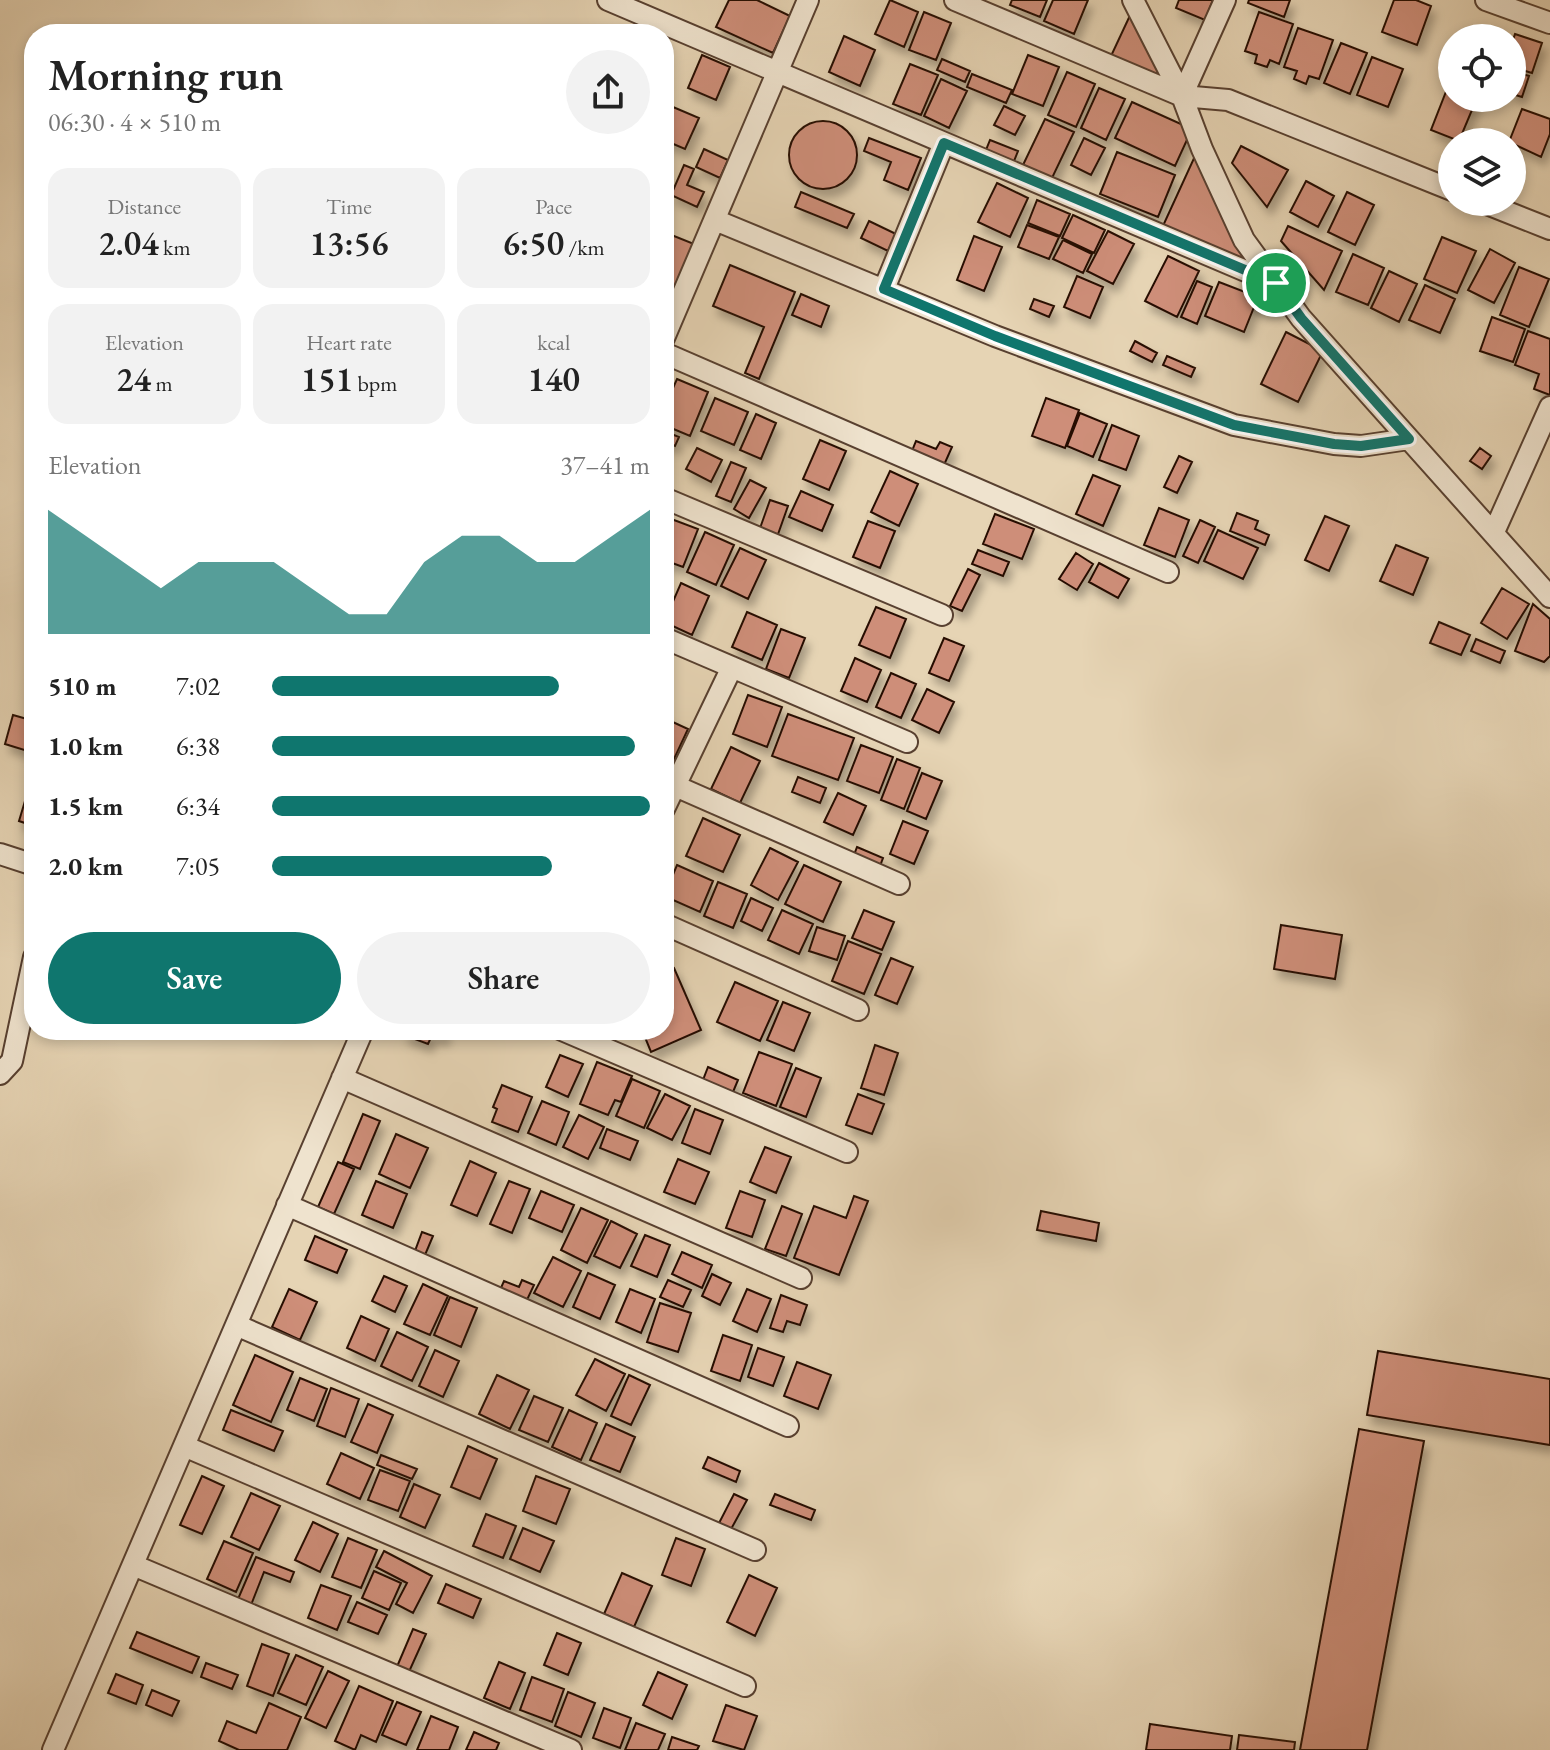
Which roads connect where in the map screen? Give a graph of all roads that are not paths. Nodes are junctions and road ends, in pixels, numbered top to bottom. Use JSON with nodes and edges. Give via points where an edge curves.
{"nodes":[{"id":1,"x":608,"y":0,"type":"edge"},
{"id":2,"x":808,"y":0,"type":"edge"},
{"id":3,"x":955,"y":0,"type":"edge"},
{"id":4,"x":1133,"y":0,"type":"edge"},
{"id":5,"x":1225,"y":0,"type":"edge"},
{"id":6,"x":1486,"y":0,"type":"edge"},
{"id":7,"x":1550,"y":23,"type":"edge"},
{"id":8,"x":665,"y":24,"type":"edge"},
{"id":9,"x":674,"y":28,"type":"edge"},
{"id":10,"x":778,"y":71,"type":"junction"},
{"id":11,"x":1182,"y":96,"type":"junction"},
{"id":12,"x":944,"y":143,"type":"junction"},
{"id":13,"x":1438,"y":184,"type":"edge"},
{"id":14,"x":1517,"y":216,"type":"edge"},
{"id":15,"x":715,"y":220,"type":"junction"},
{"id":16,"x":1550,"y":229,"type":"edge"},
{"id":17,"x":1276,"y":283,"type":"junction"},
{"id":18,"x":884,"y":289,"type":"junction"},
{"id":19,"x":674,"y":315,"type":"edge"},
{"id":20,"x":674,"y":357,"type":"edge"},
{"id":21,"x":1550,"y":409,"type":"edge"},
{"id":22,"x":1409,"y":439,"type":"junction"},
{"id":23,"x":674,"y":502,"type":"edge"},
{"id":24,"x":1494,"y":532,"type":"junction"},
{"id":25,"x":1168,"y":572,"type":"dead end"},
{"id":26,"x":1550,"y":597,"type":"edge"},
{"id":27,"x":942,"y":615,"type":"dead end"},
{"id":28,"x":674,"y":642,"type":"edge"},
{"id":29,"x":732,"y":667,"type":"junction"},
{"id":30,"x":907,"y":742,"type":"dead end"},
{"id":31,"x":674,"y":776,"type":"edge"},
{"id":32,"x":674,"y":786,"type":"edge"},
{"id":33,"x":0,"y":854,"type":"edge"},
{"id":34,"x":24,"y":862,"type":"edge"},
{"id":35,"x":899,"y":884,"type":"dead end"},
{"id":36,"x":674,"y":928,"type":"edge"},
{"id":37,"x":24,"y":1004,"type":"edge"},
{"id":38,"x":858,"y":1010,"type":"dead end"},
{"id":39,"x":359,"y":1040,"type":"edge"},
{"id":40,"x":585,"y":1040,"type":"edge"},
{"id":41,"x":0,"y":1074,"type":"edge"},
{"id":42,"x":342,"y":1078,"type":"junction"},
{"id":43,"x":847,"y":1152,"type":"dead end"},
{"id":44,"x":287,"y":1205,"type":"junction"},
{"id":45,"x":801,"y":1278,"type":"dead end"},
{"id":46,"x":236,"y":1325,"type":"junction"},
{"id":47,"x":788,"y":1426,"type":"dead end"},
{"id":48,"x":184,"y":1446,"type":"junction"},
{"id":49,"x":755,"y":1550,"type":"dead end"},
{"id":50,"x":133,"y":1565,"type":"junction"},
{"id":51,"x":745,"y":1686,"type":"dead end"},
{"id":52,"x":53,"y":1750,"type":"edge"},
{"id":53,"x":571,"y":1750,"type":"edge"}],
"edges":[{"from":1,"to":8,"type":"street"},
{"from":2,"to":10,"type":"street"},
{"from":3,"to":11,"type":"street"},
{"from":4,"to":11,"type":"street"},
{"from":5,"to":11,"type":"street"},
{"from":6,"to":7,"type":"street"},
{"from":9,"to":10,"type":"street"},
{"from":10,"to":12,"type":"street"},
{"from":10,"to":15,"type":"street"},
{"from":11,"to":13,"type":"street","via":[[1228,100]]},
{"from":11,"to":17,"type":"street","via":[[1244,240]]},
{"from":12,"to":17,"type":"street"},
{"from":12,"to":18,"type":"street"},
{"from":14,"to":16,"type":"street"},
{"from":15,"to":18,"type":"street"},
{"from":15,"to":19,"type":"street"},
{"from":17,"to":22,"type":"street"},
{"from":18,"to":22,"type":"street","via":[[1234,425],[1334,444]]},
{"from":20,"to":25,"type":"street"},
{"from":21,"to":24,"type":"street"},
{"from":22,"to":24,"type":"street"},
{"from":23,"to":27,"type":"street"},
{"from":24,"to":26,"type":"street"},
{"from":28,"to":29,"type":"street"},
{"from":29,"to":30,"type":"street"},
{"from":29,"to":31,"type":"street"},
{"from":32,"to":35,"type":"street"},
{"from":33,"to":34,"type":"street"},
{"from":36,"to":38,"type":"street"},
{"from":37,"to":41,"type":"street","via":[[12,1061]]},
{"from":39,"to":42,"type":"street"},
{"from":40,"to":43,"type":"street"},
{"from":42,"to":44,"type":"street"},
{"from":42,"to":45,"type":"street"},
{"from":44,"to":46,"type":"street"},
{"from":44,"to":47,"type":"street"},
{"from":46,"to":48,"type":"street"},
{"from":46,"to":49,"type":"street"},
{"from":48,"to":50,"type":"street"},
{"from":48,"to":51,"type":"street"},
{"from":50,"to":52,"type":"street"},
{"from":50,"to":53,"type":"street"}]}
